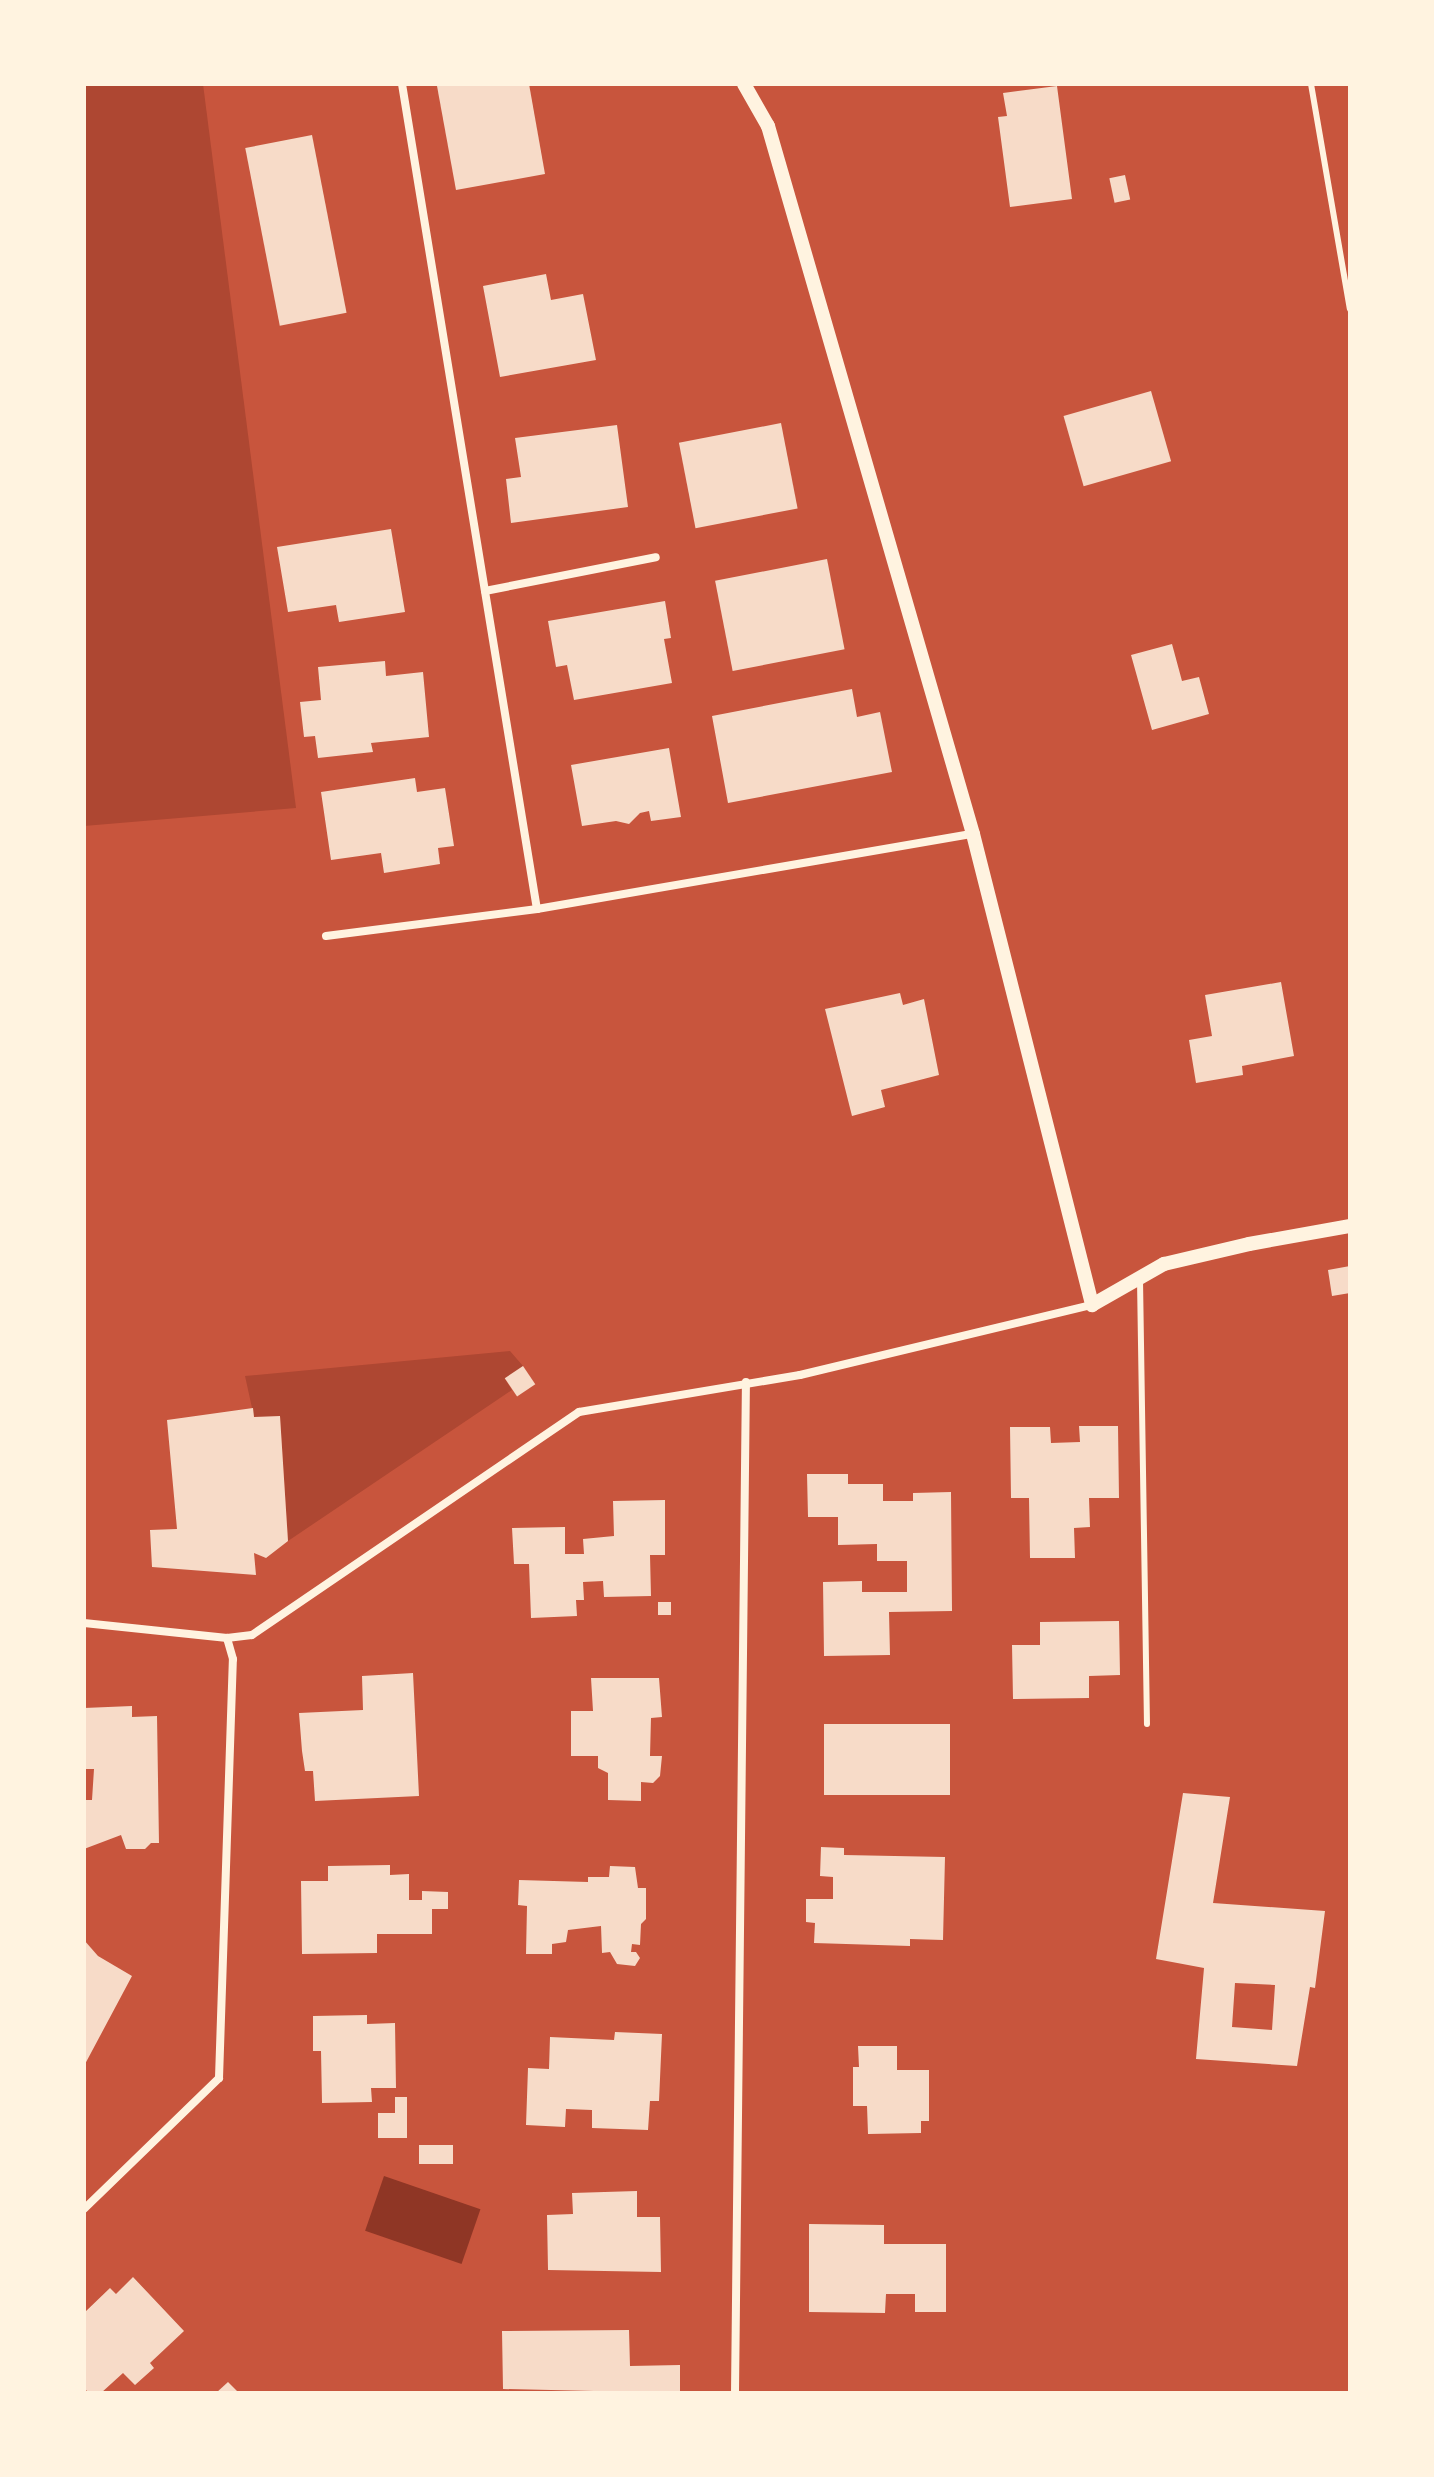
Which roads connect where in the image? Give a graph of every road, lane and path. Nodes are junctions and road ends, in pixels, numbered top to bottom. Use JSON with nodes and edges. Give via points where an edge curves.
{"nodes":[{"id":1,"x":402,"y":84,"type":"edge"},
{"id":2,"x":744,"y":84,"type":"edge"},
{"id":3,"x":1311,"y":84,"type":"edge"},
{"id":4,"x":1350,"y":309,"type":"edge"},
{"id":5,"x":656,"y":557,"type":"dead end"},
{"id":6,"x":485,"y":591,"type":"junction"},
{"id":7,"x":973,"y":834,"type":"junction"},
{"id":8,"x":537,"y":909,"type":"junction"},
{"id":9,"x":326,"y":936,"type":"dead end"},
{"id":10,"x":1350,"y":1226,"type":"edge"},
{"id":11,"x":1140,"y":1278,"type":"junction"},
{"id":12,"x":1092,"y":1305,"type":"junction"},
{"id":13,"x":746,"y":1382,"type":"junction"},
{"id":14,"x":84,"y":1623,"type":"edge"},
{"id":15,"x":227,"y":1638,"type":"junction"},
{"id":16,"x":1147,"y":1724,"type":"dead end"},
{"id":17,"x":84,"y":2209,"type":"edge"},
{"id":18,"x":735,"y":2393,"type":"edge"}],
"edges":[{"from":1,"to":6,"type":"street"},
{"from":2,"to":7,"type":"street","via":[[768,126]]},
{"from":3,"to":4,"type":"lane"},
{"from":5,"to":6,"type":"street"},
{"from":6,"to":8,"type":"street"},
{"from":7,"to":8,"type":"street"},
{"from":7,"to":12,"type":"street"},
{"from":8,"to":9,"type":"street"},
{"from":10,"to":11,"type":"street","via":[[1164,1264]]},
{"from":11,"to":12,"type":"street"},
{"from":11,"to":16,"type":"lane"},
{"from":12,"to":13,"type":"street","via":[[800,1375]]},
{"from":13,"to":15,"type":"street","via":[[579,1412],[252,1635]]},
{"from":13,"to":18,"type":"street"},
{"from":14,"to":15,"type":"street"},
{"from":15,"to":17,"type":"street","via":[[233,1659],[219,2078]]}]}
